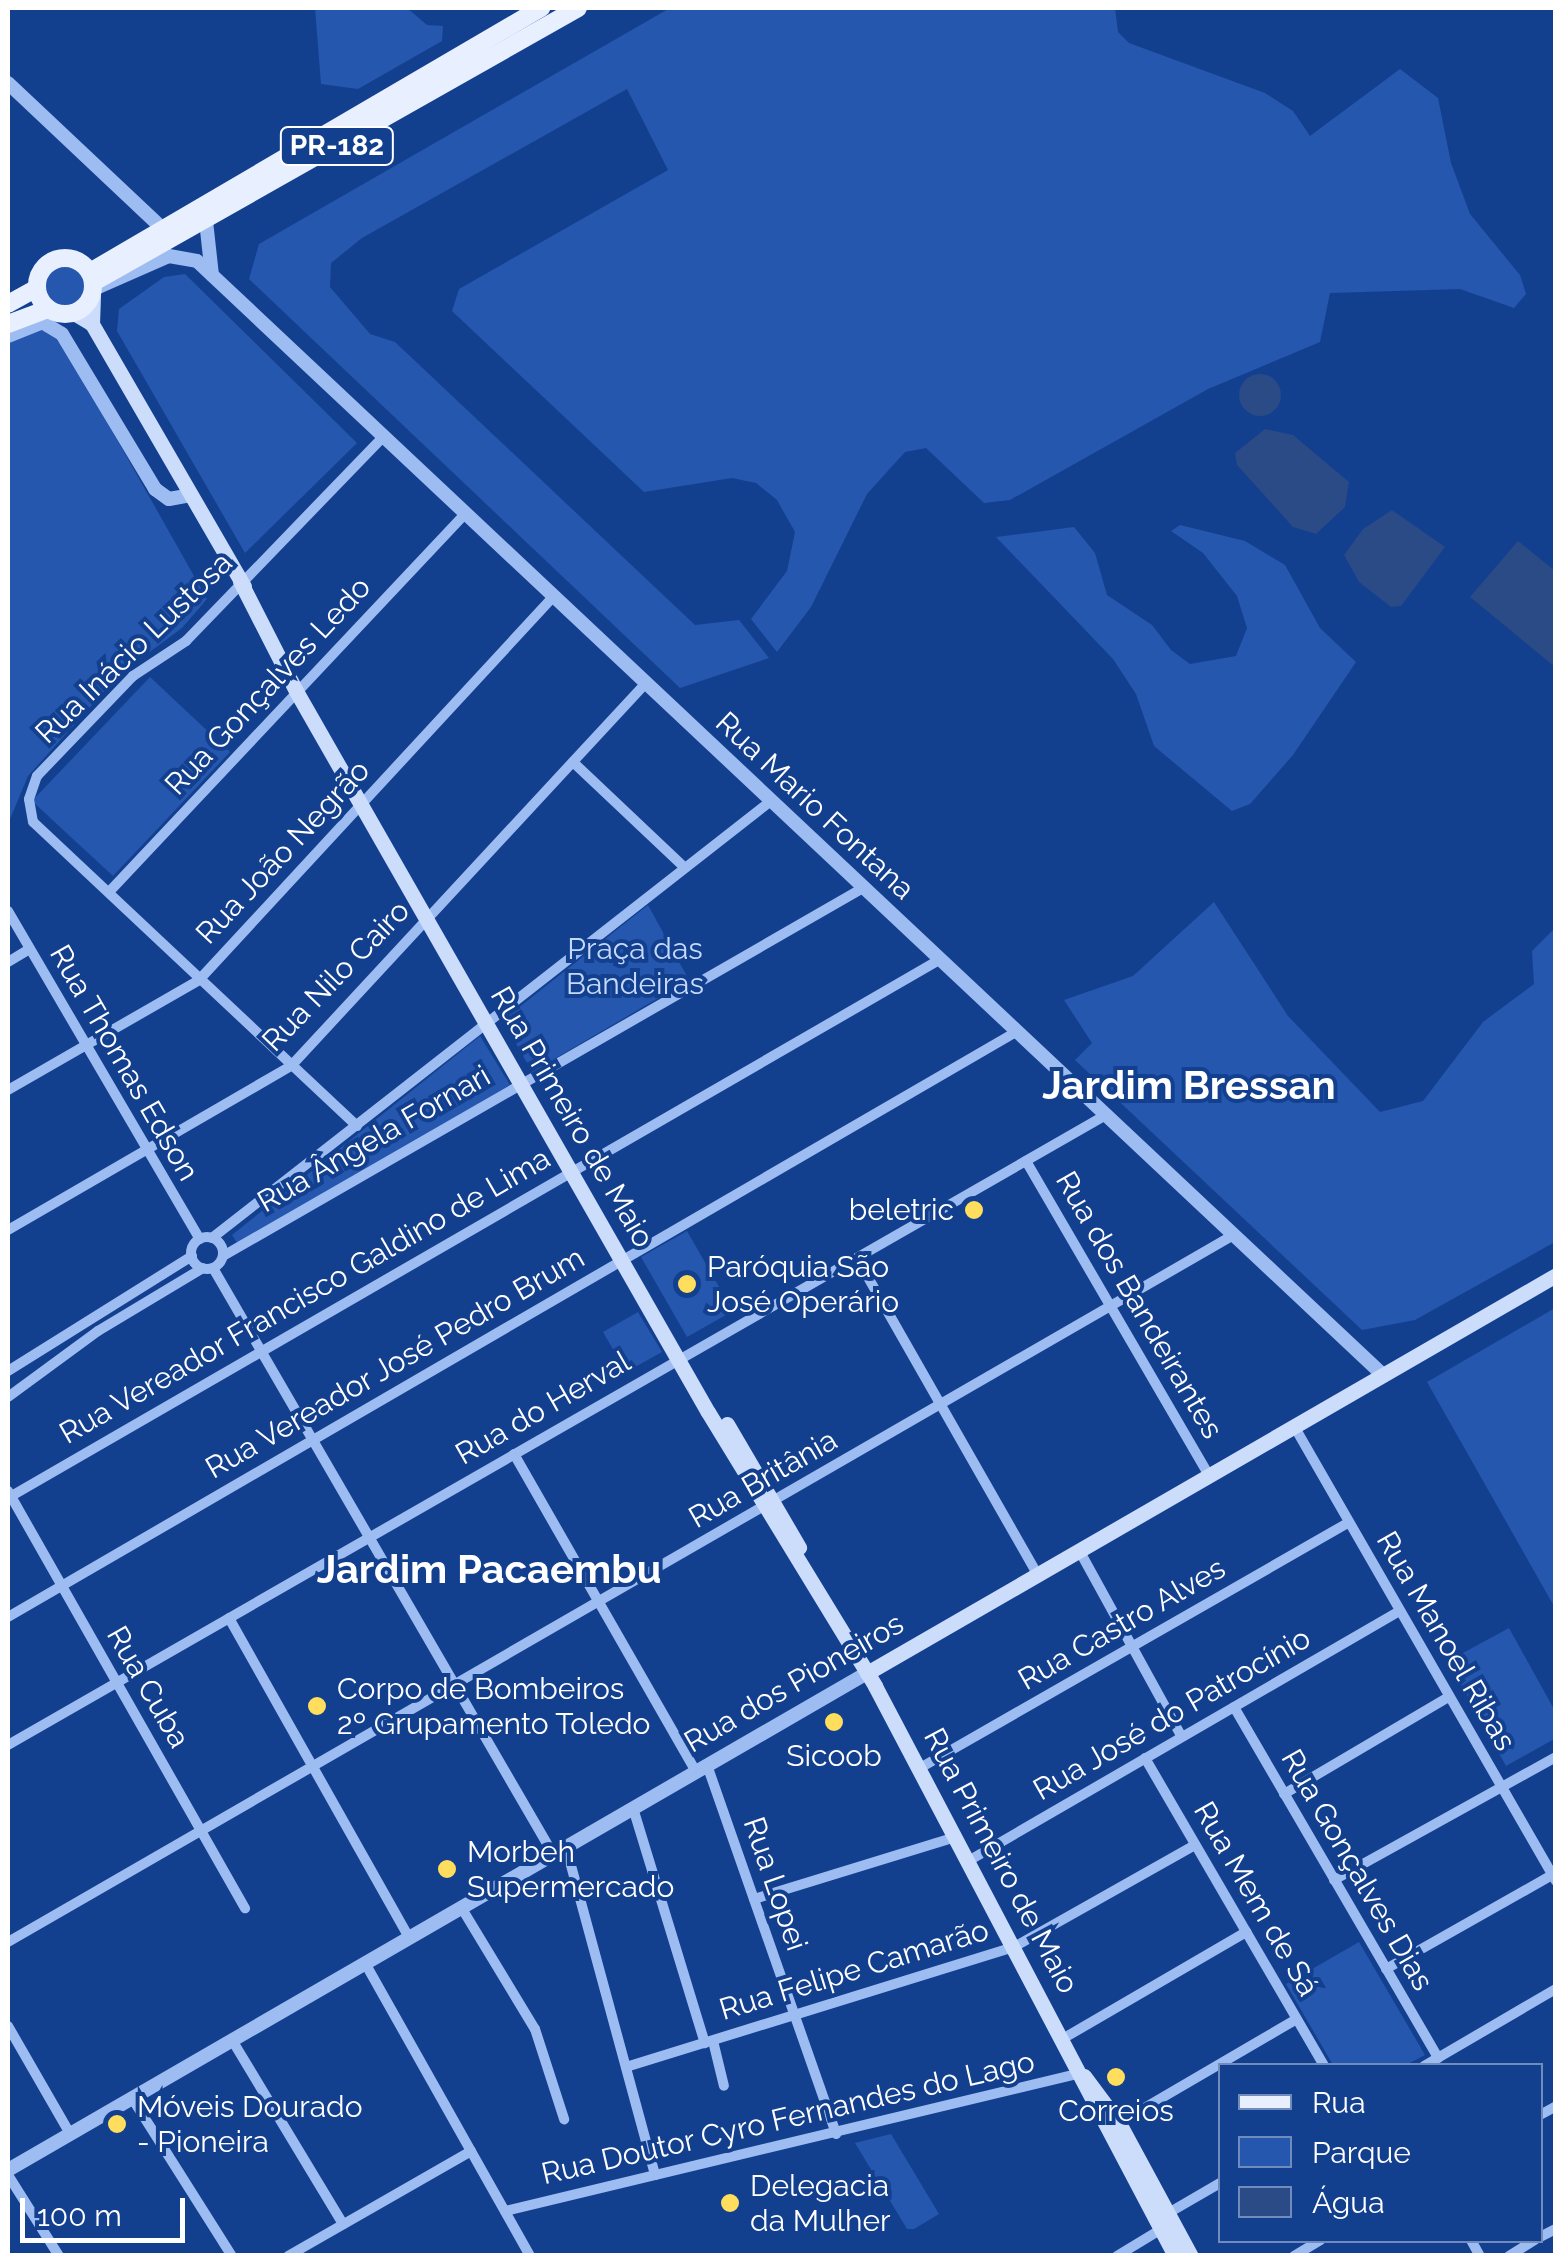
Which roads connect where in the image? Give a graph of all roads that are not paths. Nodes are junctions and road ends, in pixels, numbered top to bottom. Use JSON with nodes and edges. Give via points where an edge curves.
{"nodes":[{"id":1,"x":541,"y":8,"type":"edge"},
{"id":2,"x":578,"y":8,"type":"edge"},
{"id":3,"x":8,"y":83,"type":"edge"},
{"id":4,"x":257,"y":182,"type":"junction"},
{"id":5,"x":206,"y":221,"type":"junction"},
{"id":6,"x":162,"y":228,"type":"junction"},
{"id":7,"x":212,"y":275,"type":"junction"},
{"id":8,"x":92,"y":284,"type":"junction"},
{"id":9,"x":36,"y":288,"type":"junction"},
{"id":10,"x":8,"y":304,"type":"edge"},
{"id":11,"x":48,"y":309,"type":"junction"},
{"id":12,"x":74,"y":313,"type":"junction"},
{"id":13,"x":8,"y":324,"type":"edge"},
{"id":14,"x":92,"y":324,"type":"junction"},
{"id":15,"x":8,"y":336,"type":"edge"},
{"id":16,"x":384,"y":437,"type":"junction"},
{"id":17,"x":190,"y":495,"type":"junction"},
{"id":18,"x":465,"y":514,"type":"junction"},
{"id":19,"x":240,"y":582,"type":"junction"},
{"id":20,"x":554,"y":597,"type":"junction"},
{"id":21,"x":644,"y":686,"type":"junction"},
{"id":22,"x":299,"y":689,"type":"junction"},
{"id":23,"x":574,"y":762,"type":"junction"},
{"id":24,"x":364,"y":800,"type":"junction"},
{"id":25,"x":771,"y":802,"type":"junction"},
{"id":26,"x":684,"y":867,"type":"junction"},
{"id":27,"x":863,"y":888,"type":"junction"},
{"id":28,"x":109,"y":892,"type":"junction"},
{"id":29,"x":8,"y":910,"type":"edge"},
{"id":30,"x":430,"y":914,"type":"junction"},
{"id":31,"x":28,"y":950,"type":"junction"},
{"id":32,"x":939,"y":960,"type":"junction"},
{"id":33,"x":8,"y":962,"type":"edge"},
{"id":34,"x":199,"y":980,"type":"junction"},
{"id":35,"x":491,"y":1019,"type":"junction"},
{"id":36,"x":1016,"y":1032,"type":"junction"},
{"id":37,"x":84,"y":1046,"type":"junction"},
{"id":38,"x":291,"y":1066,"type":"junction"},
{"id":39,"x":527,"y":1081,"type":"junction"},
{"id":40,"x":8,"y":1090,"type":"edge"},
{"id":41,"x":1104,"y":1116,"type":"junction"},
{"id":42,"x":357,"y":1126,"type":"junction"},
{"id":43,"x":145,"y":1151,"type":"junction"},
{"id":44,"x":1026,"y":1160,"type":"junction"},
{"id":45,"x":576,"y":1168,"type":"junction"},
{"id":46,"x":8,"y":1230,"type":"edge"},
{"id":47,"x":1230,"y":1237,"type":"junction"},
{"id":48,"x":206,"y":1238,"type":"junction"},
{"id":49,"x":192,"y":1256,"type":"junction"},
{"id":50,"x":223,"y":1256,"type":"junction"},
{"id":51,"x":626,"y":1257,"type":"junction"},
{"id":52,"x":856,"y":1258,"type":"junction"},
{"id":53,"x":208,"y":1268,"type":"junction"},
{"id":54,"x":1556,"y":1275,"type":"edge"},
{"id":55,"x":1110,"y":1306,"type":"junction"},
{"id":56,"x":95,"y":1326,"type":"junction"},
{"id":57,"x":260,"y":1352,"type":"junction"},
{"id":58,"x":682,"y":1357,"type":"junction"},
{"id":59,"x":8,"y":1371,"type":"edge"},
{"id":60,"x":1382,"y":1374,"type":"junction"},
{"id":61,"x":8,"y":1396,"type":"edge"},
{"id":62,"x":940,"y":1405,"type":"junction"},
{"id":63,"x":1294,"y":1426,"type":"junction"},
{"id":64,"x":312,"y":1441,"type":"junction"},
{"id":65,"x":514,"y":1454,"type":"junction"},
{"id":66,"x":1209,"y":1475,"type":"junction"},
{"id":67,"x":8,"y":1495,"type":"edge"},
{"id":68,"x":768,"y":1505,"type":"junction"},
{"id":69,"x":1348,"y":1524,"type":"junction"},
{"id":70,"x":368,"y":1538,"type":"junction"},
{"id":71,"x":1079,"y":1550,"type":"junction"},
{"id":72,"x":1037,"y":1574,"type":"junction"},
{"id":73,"x":62,"y":1586,"type":"junction"},
{"id":74,"x":599,"y":1604,"type":"junction"},
{"id":75,"x":1399,"y":1611,"type":"junction"},
{"id":76,"x":8,"y":1618,"type":"edge"},
{"id":77,"x":229,"y":1618,"type":"junction"},
{"id":78,"x":1132,"y":1647,"type":"junction"},
{"id":79,"x":867,"y":1673,"type":"junction"},
{"id":80,"x":116,"y":1682,"type":"junction"},
{"id":81,"x":454,"y":1686,"type":"junction"},
{"id":82,"x":1449,"y":1697,"type":"junction"},
{"id":83,"x":1234,"y":1707,"type":"junction"},
{"id":84,"x":1182,"y":1737,"type":"junction"},
{"id":85,"x":8,"y":1745,"type":"edge"},
{"id":86,"x":1556,"y":1757,"type":"edge"},
{"id":87,"x":1145,"y":1758,"type":"junction"},
{"id":88,"x":313,"y":1767,"type":"junction"},
{"id":89,"x":702,"y":1768,"type":"junction"},
{"id":90,"x":920,"y":1768,"type":"junction"},
{"id":91,"x":1501,"y":1787,"type":"junction"},
{"id":92,"x":1284,"y":1794,"type":"junction"},
{"id":93,"x":633,"y":1808,"type":"junction"},
{"id":94,"x":200,"y":1831,"type":"junction"},
{"id":95,"x":957,"y":1836,"type":"junction"},
{"id":96,"x":1195,"y":1845,"type":"junction"},
{"id":97,"x":559,"y":1850,"type":"junction"},
{"id":98,"x":970,"y":1860,"type":"junction"},
{"id":99,"x":1554,"y":1878,"type":"edge"},
{"id":100,"x":1334,"y":1880,"type":"junction"},
{"id":101,"x":754,"y":1899,"type":"junction"},
{"id":102,"x":461,"y":1907,"type":"junction"},
{"id":103,"x":245,"y":1908,"type":"dead end"},
{"id":104,"x":1246,"y":1932,"type":"junction"},
{"id":105,"x":410,"y":1937,"type":"junction"},
{"id":106,"x":8,"y":1942,"type":"edge"},
{"id":107,"x":1014,"y":1946,"type":"junction"},
{"id":108,"x":364,"y":1963,"type":"junction"},
{"id":109,"x":1386,"y":1969,"type":"junction"},
{"id":110,"x":1556,"y":1989,"type":"edge"},
{"id":111,"x":795,"y":2015,"type":"junction"},
{"id":112,"x":1297,"y":2019,"type":"junction"},
{"id":113,"x":8,"y":2026,"type":"edge"},
{"id":114,"x":1064,"y":2038,"type":"junction"},
{"id":115,"x":232,"y":2040,"type":"junction"},
{"id":116,"x":709,"y":2042,"type":"junction"},
{"id":117,"x":1438,"y":2058,"type":"junction"},
{"id":118,"x":1222,"y":2063,"type":"edge"},
{"id":119,"x":1322,"y":2063,"type":"edge"},
{"id":120,"x":1429,"y":2063,"type":"edge"},
{"id":121,"x":1218,"y":2065,"type":"edge"},
{"id":122,"x":626,"y":2068,"type":"junction"},
{"id":123,"x":1083,"y":2074,"type":"junction"},
{"id":124,"x":724,"y":2086,"type":"dead end"},
{"id":125,"x":132,"y":2098,"type":"junction"},
{"id":126,"x":564,"y":2119,"type":"dead end"},
{"id":127,"x":1114,"y":2126,"type":"junction"},
{"id":128,"x":70,"y":2134,"type":"junction"},
{"id":129,"x":836,"y":2134,"type":"junction"},
{"id":130,"x":470,"y":2150,"type":"junction"},
{"id":131,"x":8,"y":2172,"type":"edge"},
{"id":132,"x":656,"y":2175,"type":"junction"},
{"id":133,"x":1218,"y":2184,"type":"edge"},
{"id":134,"x":505,"y":2211,"type":"junction"},
{"id":135,"x":1164,"y":2222,"type":"junction"},
{"id":136,"x":343,"y":2224,"type":"junction"},
{"id":137,"x":1316,"y":2243,"type":"edge"},
{"id":138,"x":1531,"y":2243,"type":"edge"},
{"id":139,"x":528,"y":2252,"type":"edge"},
{"id":140,"x":58,"y":2256,"type":"edge"},
{"id":141,"x":232,"y":2256,"type":"edge"},
{"id":142,"x":288,"y":2256,"type":"edge"},
{"id":143,"x":513,"y":2256,"type":"edge"},
{"id":144,"x":1117,"y":2256,"type":"edge"},
{"id":145,"x":1175,"y":2256,"type":"edge"},
{"id":146,"x":1191,"y":2256,"type":"edge"},
{"id":147,"x":1294,"y":2256,"type":"edge"},
{"id":148,"x":1509,"y":2256,"type":"edge"}],
"edges":[{"from":1,"to":4,"type":"main road","number":"PR-182"},
{"from":2,"to":4,"type":"main road","number":"PR-182"},
{"from":3,"to":6,"type":"street"},
{"from":4,"to":5,"type":"main road","number":"PR-182"},
{"from":4,"to":6,"type":"main road","number":"PR-182"},
{"from":5,"to":7,"type":"street"},
{"from":5,"to":8,"type":"main road","number":"PR-182"},
{"from":6,"to":8,"type":"main road","number":"PR-182"},
{"from":7,"to":8,"type":"street","name":"Rua Mario Fontana","via":[[182,254]]},
{"from":7,"to":16,"type":"street","name":"Rua Mario Fontana"},
{"from":8,"to":9,"type":"main road","via":[[73,259],[52,261]]},
{"from":8,"to":12,"type":"main road","number":"PR-182"},
{"from":8,"to":14,"type":"main road"},
{"from":9,"to":10,"type":"main road"},
{"from":9,"to":11,"type":"main road"},
{"from":11,"to":12,"type":"main road"},
{"from":11,"to":13,"type":"main road"},
{"from":12,"to":14,"type":"main road","name":"Rua Primeiro de Maio"},
{"from":14,"to":17,"type":"main road","name":"Rua Primeiro de Maio"},
{"from":15,"to":17,"type":"street","via":[[42,322],[53,326],[155,488],[169,499]]},
{"from":16,"to":18,"type":"street","name":"Rua Mario Fontana"},
{"from":16,"to":19,"type":"street","name":"Rua Inácio Lustosa"},
{"from":17,"to":19,"type":"main road","name":"Rua Primeiro de Maio"},
{"from":18,"to":20,"type":"street","name":"Rua Mario Fontana"},
{"from":18,"to":22,"type":"street","name":"Rua Gonçalves Ledo"},
{"from":19,"to":22,"type":"main road","name":"Rua Primeiro de Maio"},
{"from":19,"to":28,"type":"street","name":"Rua Inácio Lustosa","via":[[186,640],[133,676],[37,776],[29,798],[33,822]]},
{"from":20,"to":21,"type":"street","name":"Rua Mario Fontana"},
{"from":20,"to":24,"type":"street","name":"Rua João Negrão"},
{"from":21,"to":23,"type":"street","name":"Rua Nilo Cairo"},
{"from":21,"to":25,"type":"street","name":"Rua Mario Fontana"},
{"from":22,"to":24,"type":"main road","name":"Rua Primeiro de Maio"},
{"from":22,"to":28,"type":"street","name":"Rua Gonçalves Ledo"},
{"from":23,"to":26,"type":"street"},
{"from":23,"to":30,"type":"street","name":"Rua Nilo Cairo"},
{"from":24,"to":30,"type":"main road","name":"Rua Primeiro de Maio"},
{"from":24,"to":34,"type":"street","name":"Rua João Negrão"},
{"from":25,"to":26,"type":"street"},
{"from":25,"to":27,"type":"street","name":"Rua Mario Fontana"},
{"from":26,"to":35,"type":"street"},
{"from":27,"to":32,"type":"street","name":"Rua Mario Fontana"},
{"from":27,"to":39,"type":"street","name":"Rua Ângela Fornari"},
{"from":28,"to":34,"type":"street"},
{"from":29,"to":31,"type":"street","name":"Rua Thomas Edson"},
{"from":30,"to":35,"type":"main road","name":"Rua Primeiro de Maio"},
{"from":30,"to":38,"type":"street","name":"Rua Nilo Cairo"},
{"from":31,"to":33,"type":"street"},
{"from":31,"to":37,"type":"street","name":"Rua Thomas Edson"},
{"from":32,"to":36,"type":"street","name":"Rua Mario Fontana"},
{"from":32,"to":45,"type":"street","name":"Rua Vereador Francisco Galdino de Lima"},
{"from":34,"to":37,"type":"street","name":"Rua João Negrão"},
{"from":34,"to":38,"type":"street"},
{"from":35,"to":39,"type":"main road","name":"Rua Primeiro de Maio"},
{"from":35,"to":42,"type":"street"},
{"from":36,"to":41,"type":"street","name":"Rua Mario Fontana"},
{"from":36,"to":51,"type":"street","name":"Rua Vereador José Pedro Brum"},
{"from":37,"to":40,"type":"street","name":"Rua João Negrão"},
{"from":37,"to":43,"type":"street","name":"Rua Thomas Edson"},
{"from":38,"to":42,"type":"street"},
{"from":38,"to":43,"type":"street","name":"Rua Nilo Cairo"},
{"from":39,"to":45,"type":"main road","name":"Rua Primeiro de Maio"},
{"from":39,"to":50,"type":"street","name":"Rua Ângela Fornari"},
{"from":41,"to":44,"type":"street","name":"Rua do Herval"},
{"from":41,"to":47,"type":"street","name":"Rua Mario Fontana"},
{"from":42,"to":48,"type":"street"},
{"from":43,"to":46,"type":"street","name":"Rua Nilo Cairo"},
{"from":43,"to":48,"type":"street","name":"Rua Thomas Edson"},
{"from":44,"to":52,"type":"street","name":"Rua do Herval"},
{"from":44,"to":55,"type":"street","name":"Rua dos Bandeirantes"},
{"from":45,"to":51,"type":"main road","name":"Rua Primeiro de Maio"},
{"from":45,"to":57,"type":"street","name":"Rua Vereador Francisco Galdino de Lima"},
{"from":47,"to":55,"type":"street","name":"Rua Britânia"},
{"from":47,"to":60,"type":"street","name":"Rua Mario Fontana"},
{"from":48,"to":49,"type":"street"},
{"from":48,"to":50,"type":"street","name":"Rua Thomas Edson"},
{"from":49,"to":53,"type":"street"},
{"from":49,"to":56,"type":"street"},
{"from":50,"to":53,"type":"street","name":"Rua Ângela Fornari"},
{"from":51,"to":58,"type":"main road","name":"Rua Primeiro de Maio"},
{"from":51,"to":64,"type":"street","name":"Rua Vereador José Pedro Brum"},
{"from":52,"to":58,"type":"street","name":"Rua do Herval"},
{"from":52,"to":62,"type":"street"},
{"from":53,"to":56,"type":"street"},
{"from":53,"to":57,"type":"street"},
{"from":54,"to":60,"type":"main road","name":"Rua dos Pioneiros"},
{"from":55,"to":62,"type":"street","name":"Rua Britânia"},
{"from":55,"to":66,"type":"street","name":"Rua dos Bandeirantes"},
{"from":56,"to":59,"type":"street"},
{"from":56,"to":61,"type":"street"},
{"from":57,"to":64,"type":"street"},
{"from":57,"to":67,"type":"street","name":"Rua Vereador Francisco Galdino de Lima"},
{"from":58,"to":65,"type":"street","name":"Rua do Herval"},
{"from":58,"to":68,"type":"main road","name":"Rua Primeiro de Maio"},
{"from":60,"to":63,"type":"main road","name":"Rua dos Pioneiros"},
{"from":62,"to":68,"type":"street","name":"Rua Britânia"},
{"from":62,"to":72,"type":"street"},
{"from":63,"to":66,"type":"main road","name":"Rua dos Pioneiros"},
{"from":63,"to":69,"type":"street","name":"Rua Manoel Ribas"},
{"from":64,"to":70,"type":"street"},
{"from":64,"to":73,"type":"street","name":"Rua Vereador José Pedro Brum"},
{"from":65,"to":70,"type":"street","name":"Rua do Herval"},
{"from":65,"to":74,"type":"street","name":"Rua Lopei"},
{"from":66,"to":71,"type":"main road","name":"Rua dos Pioneiros"},
{"from":67,"to":73,"type":"street","name":"Rua Cuba"},
{"from":68,"to":74,"type":"street","name":"Rua Britânia"},
{"from":68,"to":79,"type":"main road","name":"Rua Primeiro de Maio"},
{"from":69,"to":75,"type":"street","name":"Rua Manoel Ribas"},
{"from":69,"to":78,"type":"street","name":"Rua Castro Alves"},
{"from":70,"to":77,"type":"street","name":"Rua do Herval"},
{"from":70,"to":81,"type":"street"},
{"from":71,"to":72,"type":"main road","name":"Rua dos Pioneiros"},
{"from":71,"to":78,"type":"street"},
{"from":72,"to":79,"type":"main road","name":"Rua dos Pioneiros"},
{"from":73,"to":76,"type":"street","name":"Rua Vereador José Pedro Brum"},
{"from":73,"to":80,"type":"street","name":"Rua Cuba"},
{"from":74,"to":81,"type":"street","name":"Rua Britânia"},
{"from":74,"to":89,"type":"street","name":"Rua Lopei"},
{"from":75,"to":82,"type":"street","name":"Rua Manoel Ribas"},
{"from":75,"to":83,"type":"street","name":"Rua José do Patrocínio"},
{"from":77,"to":80,"type":"street","name":"Rua do Herval"},
{"from":77,"to":88,"type":"street"},
{"from":78,"to":84,"type":"street"},
{"from":78,"to":90,"type":"street","name":"Rua Castro Alves"},
{"from":79,"to":89,"type":"street","name":"Rua dos Pioneiros"},
{"from":79,"to":90,"type":"main road","name":"Rua Primeiro de Maio"},
{"from":80,"to":85,"type":"street","name":"Rua do Herval"},
{"from":80,"to":94,"type":"street","name":"Rua Cuba"},
{"from":81,"to":88,"type":"street","name":"Rua Britânia"},
{"from":81,"to":97,"type":"street"},
{"from":82,"to":91,"type":"street","name":"Rua Manoel Ribas"},
{"from":82,"to":92,"type":"street"},
{"from":83,"to":84,"type":"street","name":"Rua José do Patrocínio"},
{"from":83,"to":92,"type":"street","name":"Rua Gonçalves Dias"},
{"from":84,"to":87,"type":"street","name":"Rua José do Patrocínio"},
{"from":86,"to":91,"type":"street"},
{"from":87,"to":96,"type":"street","name":"Rua Mem de Sá"},
{"from":87,"to":98,"type":"street","name":"Rua José do Patrocínio"},
{"from":88,"to":94,"type":"street","name":"Rua Britânia"},
{"from":88,"to":105,"type":"street"},
{"from":89,"to":93,"type":"street","name":"Rua dos Pioneiros"},
{"from":89,"to":101,"type":"street","name":"Rua Lopei"},
{"from":90,"to":95,"type":"main road","name":"Rua Primeiro de Maio"},
{"from":91,"to":99,"type":"street","name":"Rua Manoel Ribas"},
{"from":91,"to":100,"type":"street"},
{"from":92,"to":100,"type":"street","name":"Rua Gonçalves Dias"},
{"from":93,"to":97,"type":"street","name":"Rua dos Pioneiros"},
{"from":93,"to":116,"type":"street"},
{"from":94,"to":103,"type":"street","name":"Rua Cuba"},
{"from":94,"to":106,"type":"street","name":"Rua Britânia"},
{"from":95,"to":98,"type":"main road","name":"Rua Primeiro de Maio"},
{"from":95,"to":101,"type":"street"},
{"from":96,"to":104,"type":"street","name":"Rua Mem de Sá"},
{"from":96,"to":107,"type":"street","name":"Rua Felipe Camarão"},
{"from":97,"to":102,"type":"street","name":"Rua dos Pioneiros"},
{"from":97,"to":122,"type":"street"},
{"from":98,"to":107,"type":"main road","name":"Rua Primeiro de Maio"},
{"from":99,"to":109,"type":"street"},
{"from":100,"to":109,"type":"street","name":"Rua Gonçalves Dias"},
{"from":101,"to":111,"type":"street","name":"Rua Lopei"},
{"from":102,"to":105,"type":"street","name":"Rua dos Pioneiros"},
{"from":102,"to":126,"type":"street","via":[[535,2029]]},
{"from":104,"to":112,"type":"street","name":"Rua Mem de Sá"},
{"from":104,"to":114,"type":"street"},
{"from":105,"to":108,"type":"street","name":"Rua dos Pioneiros"},
{"from":107,"to":111,"type":"street","name":"Rua Felipe Camarão"},
{"from":107,"to":114,"type":"main road","name":"Rua Primeiro de Maio"},
{"from":108,"to":115,"type":"street","name":"Rua dos Pioneiros"},
{"from":108,"to":130,"type":"street"},
{"from":109,"to":117,"type":"street","name":"Rua Gonçalves Dias"},
{"from":110,"to":117,"type":"street"},
{"from":111,"to":116,"type":"street","name":"Rua Felipe Camarão"},
{"from":111,"to":129,"type":"street","name":"Rua Lopei"},
{"from":112,"to":118,"type":"street"},
{"from":112,"to":119,"type":"street","name":"Rua Mem de Sá"},
{"from":113,"to":128,"type":"street"},
{"from":114,"to":123,"type":"main road","name":"Rua Primeiro de Maio"},
{"from":115,"to":125,"type":"street","name":"Rua dos Pioneiros"},
{"from":115,"to":136,"type":"street"},
{"from":116,"to":122,"type":"street","name":"Rua Felipe Camarão"},
{"from":116,"to":124,"type":"street"},
{"from":117,"to":120,"type":"street"},
{"from":121,"to":127,"type":"street"},
{"from":122,"to":132,"type":"street"},
{"from":123,"to":127,"type":"main road","name":"Rua Primeiro de Maio"},
{"from":123,"to":129,"type":"street","name":"Rua Doutor Cyro Fernandes do Lago"},
{"from":125,"to":128,"type":"street","name":"Rua dos Pioneiros"},
{"from":125,"to":141,"type":"street"},
{"from":127,"to":135,"type":"main road","name":"Rua Primeiro de Maio"},
{"from":128,"to":131,"type":"street","name":"Rua dos Pioneiros"},
{"from":129,"to":132,"type":"street","name":"Rua Doutor Cyro Fernandes do Lago"},
{"from":130,"to":134,"type":"street"},
{"from":130,"to":136,"type":"street"},
{"from":131,"to":140,"type":"street"},
{"from":132,"to":134,"type":"street","name":"Rua Doutor Cyro Fernandes do Lago"},
{"from":133,"to":135,"type":"street"},
{"from":134,"to":139,"type":"street"},
{"from":135,"to":144,"type":"street"},
{"from":135,"to":145,"type":"main road","name":"Rua Primeiro de Maio"},
{"from":135,"to":146,"type":"main road","name":"Rua Primeiro de Maio"},
{"from":136,"to":142,"type":"street"},
{"from":137,"to":147,"type":"street"},
{"from":138,"to":148,"type":"street"},
{"from":139,"to":143,"type":"street"}]}
